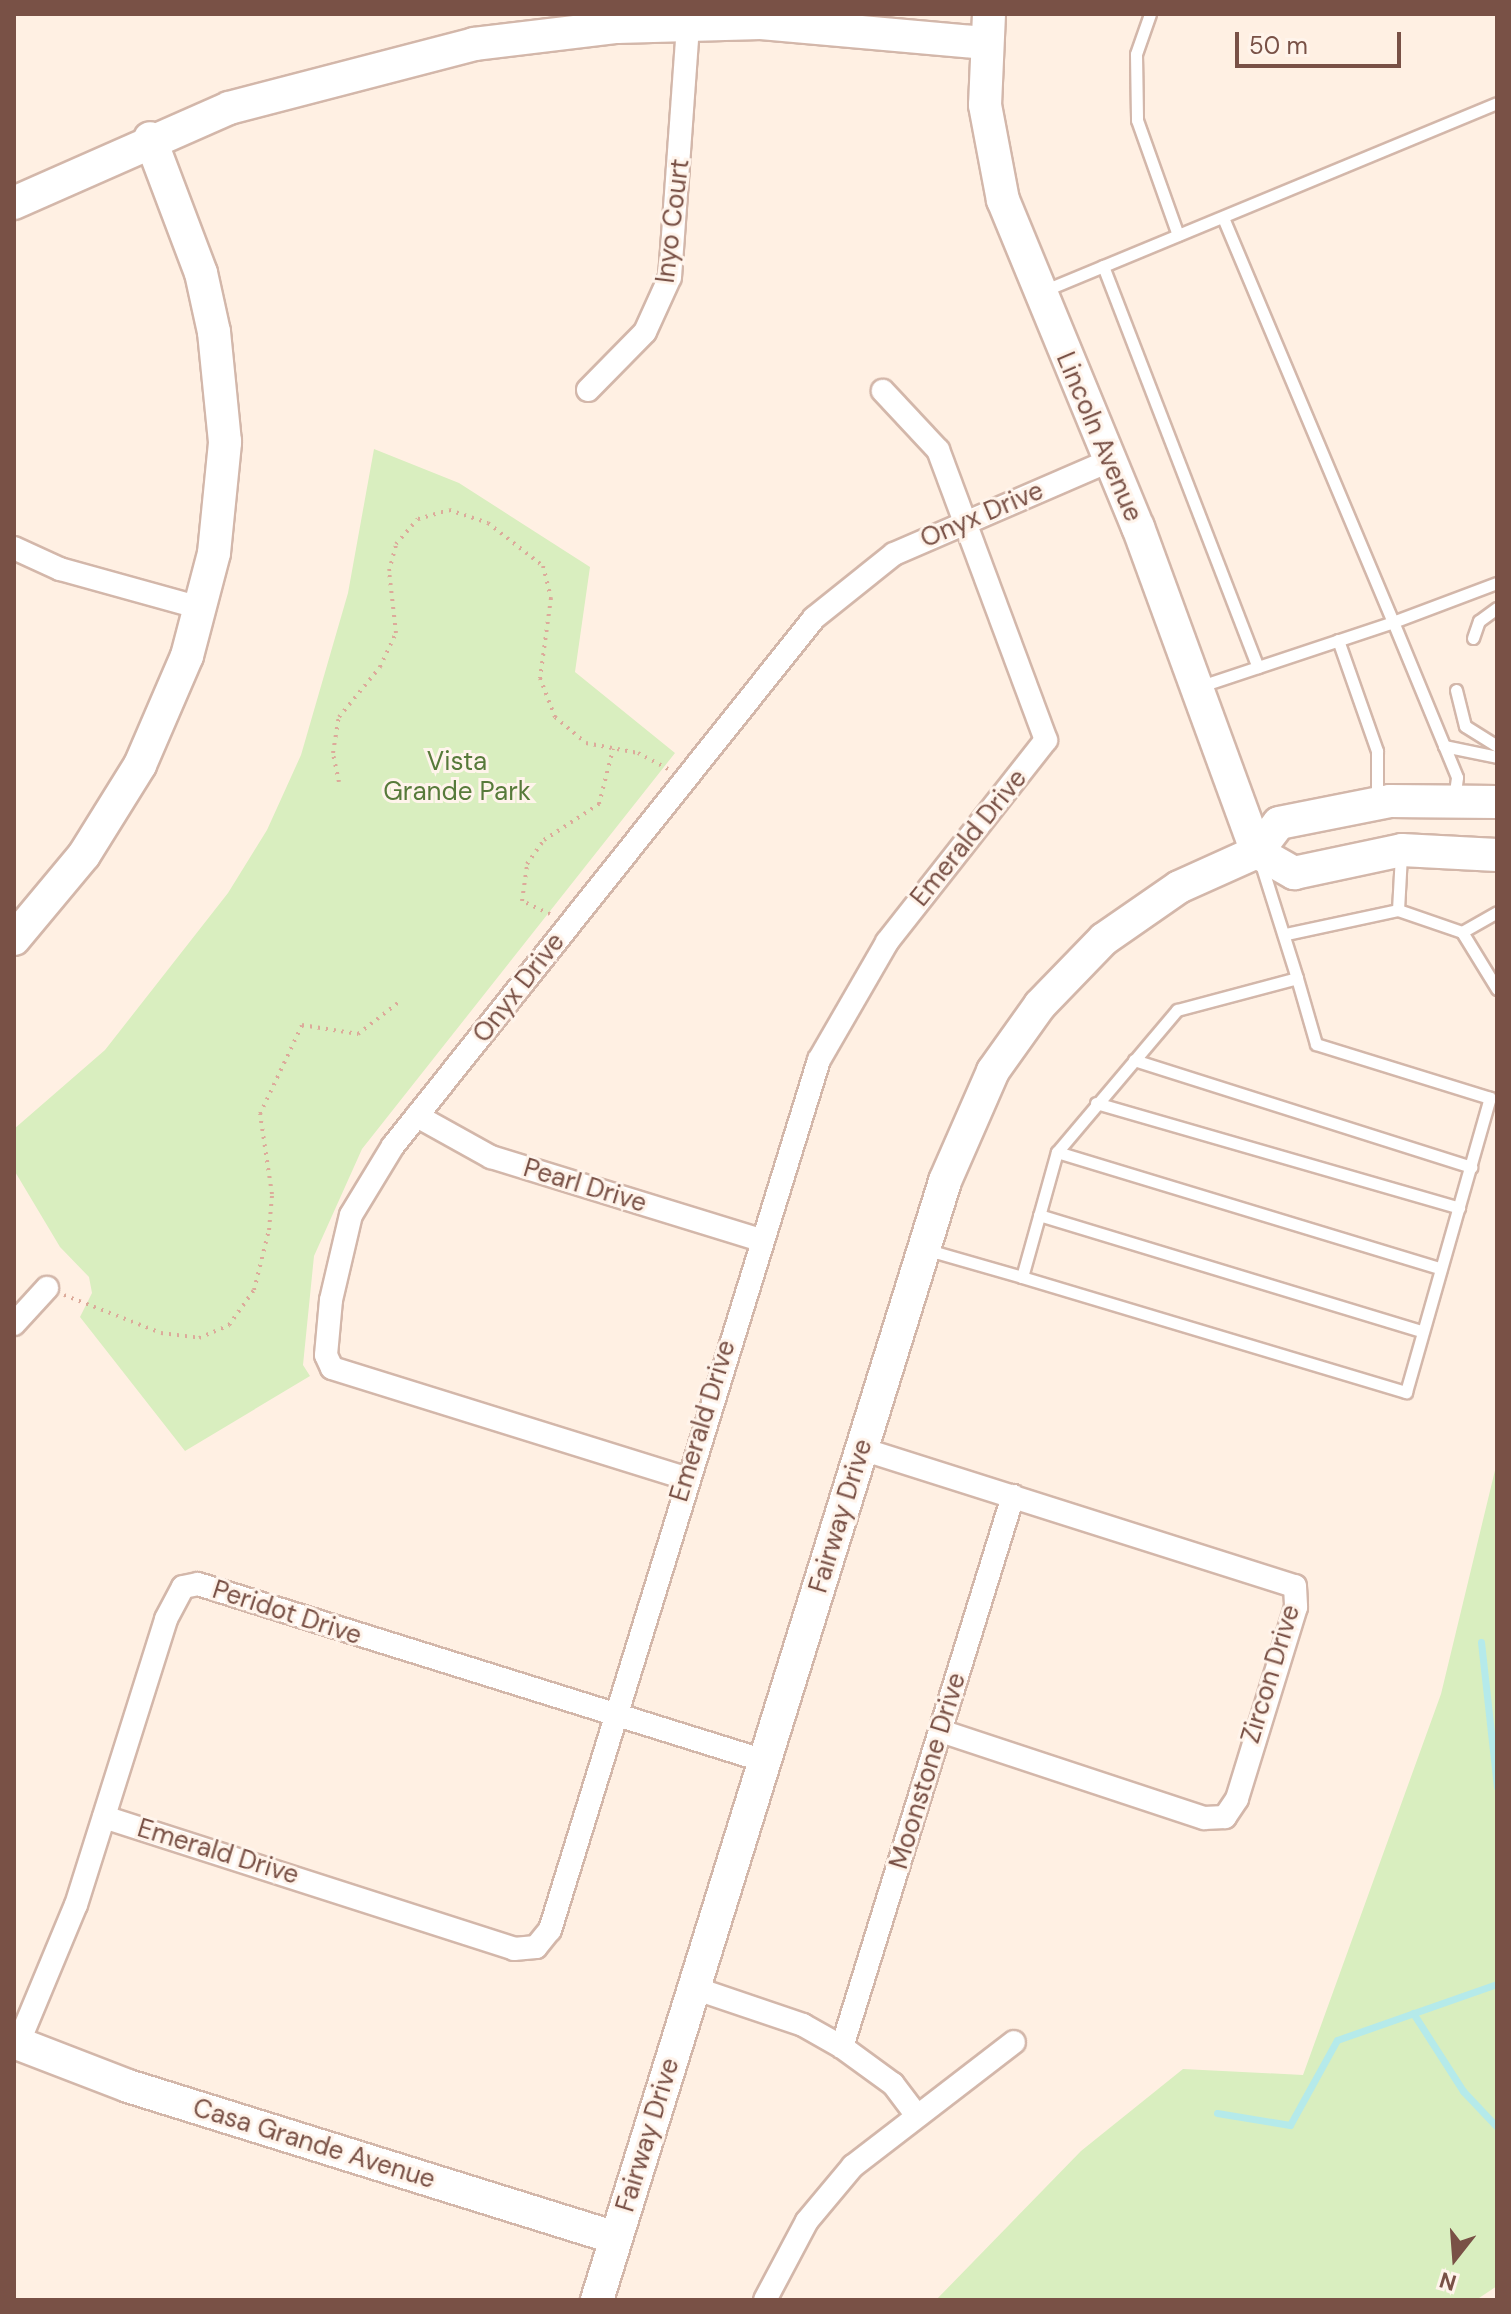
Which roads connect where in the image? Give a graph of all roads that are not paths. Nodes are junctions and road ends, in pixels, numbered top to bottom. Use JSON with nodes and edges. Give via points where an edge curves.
{"nodes":[{"id":1,"x":1150,"y":14,"type":"edge"},
{"id":2,"x":688,"y":24,"type":"junction"},
{"id":3,"x":987,"y":29,"type":"edge"},
{"id":4,"x":1497,"y":103,"type":"edge"},
{"id":5,"x":150,"y":138,"type":"junction"},
{"id":6,"x":14,"y":203,"type":"edge"},
{"id":7,"x":1223,"y":217,"type":"junction"},
{"id":8,"x":1178,"y":235,"type":"junction"},
{"id":9,"x":1103,"y":266,"type":"junction"},
{"id":10,"x":1039,"y":293,"type":"junction"},
{"id":11,"x":588,"y":390,"type":"dead end"},
{"id":12,"x":883,"y":391,"type":"dead end"},
{"id":13,"x":1109,"y":461,"type":"junction"},
{"id":14,"x":967,"y":520,"type":"junction"},
{"id":15,"x":14,"y":548,"type":"edge"},
{"id":16,"x":1497,"y":583,"type":"edge"},
{"id":17,"x":201,"y":608,"type":"junction"},
{"id":18,"x":1497,"y":608,"type":"edge"},
{"id":19,"x":1393,"y":622,"type":"junction"},
{"id":20,"x":1473,"y":638,"type":"dead end"},
{"id":21,"x":1338,"y":640,"type":"junction"},
{"id":22,"x":1258,"y":667,"type":"junction"},
{"id":23,"x":1196,"y":687,"type":"junction"},
{"id":24,"x":1456,"y":690,"type":"dead end"},
{"id":25,"x":1444,"y":746,"type":"junction"},
{"id":26,"x":1497,"y":746,"type":"edge"},
{"id":27,"x":1497,"y":757,"type":"edge"},
{"id":28,"x":1454,"y":800,"type":"junction"},
{"id":29,"x":1497,"y":802,"type":"edge"},
{"id":30,"x":1377,"y":803,"type":"junction"},
{"id":31,"x":1402,"y":850,"type":"junction"},
{"id":32,"x":1257,"y":852,"type":"junction"},
{"id":33,"x":1497,"y":855,"type":"edge"},
{"id":34,"x":1398,"y":910,"type":"junction"},
{"id":35,"x":1497,"y":913,"type":"edge"},
{"id":36,"x":1462,"y":932,"type":"junction"},
{"id":37,"x":1286,"y":934,"type":"junction"},
{"id":38,"x":14,"y":939,"type":"edge"},
{"id":39,"x":1297,"y":978,"type":"junction"},
{"id":40,"x":1497,"y":989,"type":"edge"},
{"id":41,"x":1134,"y":1060,"type":"junction"},
{"id":42,"x":1096,"y":1103,"type":"junction"},
{"id":43,"x":417,"y":1116,"type":"junction"},
{"id":44,"x":1057,"y":1152,"type":"junction"},
{"id":45,"x":1471,"y":1167,"type":"junction"},
{"id":46,"x":1459,"y":1208,"type":"junction"},
{"id":47,"x":1039,"y":1215,"type":"junction"},
{"id":48,"x":760,"y":1240,"type":"junction"},
{"id":49,"x":924,"y":1249,"type":"junction"},
{"id":50,"x":1441,"y":1269,"type":"junction"},
{"id":51,"x":1022,"y":1277,"type":"junction"},
{"id":52,"x":47,"y":1288,"type":"road end"},
{"id":53,"x":14,"y":1324,"type":"edge"},
{"id":54,"x":1423,"y":1332,"type":"junction"},
{"id":55,"x":862,"y":1449,"type":"junction"},
{"id":56,"x":685,"y":1478,"type":"junction"},
{"id":57,"x":1013,"y":1496,"type":"junction"},
{"id":58,"x":612,"y":1714,"type":"junction"},
{"id":59,"x":941,"y":1731,"type":"junction"},
{"id":60,"x":765,"y":1761,"type":"junction"},
{"id":61,"x":104,"y":1817,"type":"junction"},
{"id":62,"x":694,"y":1988,"type":"junction"},
{"id":63,"x":1014,"y":2042,"type":"dead end"},
{"id":64,"x":16,"y":2043,"type":"edge"},
{"id":65,"x":842,"y":2047,"type":"junction"},
{"id":66,"x":917,"y":2116,"type":"junction"},
{"id":67,"x":616,"y":2238,"type":"junction"},
{"id":68,"x":597,"y":2300,"type":"edge"},
{"id":69,"x":765,"y":2300,"type":"edge"}],
"edges":[{"from":1,"to":8,"type":"lane","via":[[1136,54],[1137,120]]},
{"from":2,"to":3,"type":"street"},
{"from":2,"to":5,"type":"street","via":[[546,34],[431,53],[320,79]]},
{"from":2,"to":11,"type":"street","name":"Inyo Court","via":[[670,277],[645,332]]},
{"from":3,"to":10,"type":"street","name":"Lincoln Avenue","via":[[991,153]]},
{"from":4,"to":7,"type":"lane"},
{"from":5,"to":6,"type":"street"},
{"from":5,"to":17,"type":"street","via":[[201,273],[222,391],[223,490]]},
{"from":7,"to":8,"type":"lane"},
{"from":7,"to":19,"type":"lane"},
{"from":8,"to":9,"type":"lane"},
{"from":9,"to":10,"type":"lane"},
{"from":9,"to":22,"type":"lane"},
{"from":10,"to":13,"type":"street","name":"Lincoln Avenue"},
{"from":12,"to":14,"type":"street","via":[[938,450]]},
{"from":13,"to":14,"type":"street","name":"Onyx Drive"},
{"from":13,"to":23,"type":"street","name":"Lincoln Avenue"},
{"from":14,"to":43,"type":"street","name":"Onyx Drive","via":[[894,554],[814,618]]},
{"from":14,"to":48,"type":"street","name":"Emerald Drive","via":[[1046,740],[911,910],[839,1019]]},
{"from":15,"to":17,"type":"street","via":[[60,569]]},
{"from":16,"to":19,"type":"lane"},
{"from":17,"to":38,"type":"street","via":[[140,765],[84,855]]},
{"from":18,"to":20,"type":"lane","via":[[1479,621]]},
{"from":19,"to":21,"type":"lane"},
{"from":19,"to":25,"type":"lane"},
{"from":21,"to":22,"type":"lane"},
{"from":21,"to":30,"type":"lane","via":[[1377,751]]},
{"from":22,"to":23,"type":"lane"},
{"from":23,"to":32,"type":"street","name":"Lincoln Avenue"},
{"from":24,"to":26,"type":"lane","via":[[1465,726]]},
{"from":25,"to":27,"type":"lane"},
{"from":25,"to":28,"type":"lane","via":[[1457,777]]},
{"from":28,"to":29,"type":"street","name":"Fairway Drive"},
{"from":28,"to":30,"type":"street","name":"Fairway Drive"},
{"from":30,"to":32,"type":"street","name":"Fairway Drive","via":[[1279,823]]},
{"from":31,"to":32,"type":"street","via":[[1294,873]]},
{"from":31,"to":33,"type":"street"},
{"from":31,"to":34,"type":"lane"},
{"from":32,"to":37,"type":"lane"},
{"from":32,"to":49,"type":"street","name":"Fairway Drive","via":[[1144,910],[1040,1005],[974,1106]]},
{"from":34,"to":36,"type":"lane"},
{"from":34,"to":37,"type":"lane"},
{"from":35,"to":36,"type":"lane"},
{"from":36,"to":40,"type":"lane"},
{"from":37,"to":39,"type":"lane"},
{"from":39,"to":41,"type":"lane","via":[[1177,1010]]},
{"from":39,"to":45,"type":"lane","via":[[1316,1044],[1490,1098]]},
{"from":41,"to":42,"type":"lane"},
{"from":41,"to":45,"type":"lane"},
{"from":42,"to":44,"type":"lane"},
{"from":42,"to":46,"type":"lane"},
{"from":43,"to":48,"type":"street","name":"Pearl Drive","via":[[491,1157]]},
{"from":43,"to":56,"type":"street","name":"Onyx Drive","via":[[351,1215],[331,1300],[326,1355],[332,1368]]},
{"from":44,"to":47,"type":"lane"},
{"from":44,"to":50,"type":"lane"},
{"from":45,"to":46,"type":"lane"},
{"from":46,"to":50,"type":"lane"},
{"from":47,"to":51,"type":"lane"},
{"from":47,"to":54,"type":"lane"},
{"from":48,"to":56,"type":"street","name":"Emerald Drive"},
{"from":49,"to":51,"type":"lane"},
{"from":49,"to":55,"type":"street","name":"Fairway Drive"},
{"from":50,"to":54,"type":"lane"},
{"from":51,"to":54,"type":"lane","via":[[1406,1392]]},
{"from":52,"to":53,"type":"street"},
{"from":55,"to":57,"type":"street","name":"Zircon Drive"},
{"from":55,"to":60,"type":"street","name":"Fairway Drive"},
{"from":56,"to":58,"type":"street","name":"Emerald Drive"},
{"from":57,"to":59,"type":"street","name":"Moonstone Drive"},
{"from":57,"to":59,"type":"street","name":"Zircon Drive","via":[[1295,1586],[1296,1607],[1237,1799],[1225,1817],[1204,1818]]},
{"from":58,"to":60,"type":"street","name":"Peridot Drive"},
{"from":58,"to":61,"type":"street","name":"Peridot Drive","via":[[198,1584],[183,1587]]},
{"from":58,"to":61,"type":"street","name":"Emerald Drive","via":[[550,1930],[536,1947],[514,1949]]},
{"from":59,"to":65,"type":"street","name":"Moonstone Drive"},
{"from":60,"to":62,"type":"street","name":"Fairway Drive"},
{"from":61,"to":64,"type":"street","name":"Peridot Drive"},
{"from":62,"to":65,"type":"street","via":[[803,2025]]},
{"from":62,"to":67,"type":"street","name":"Fairway Drive"},
{"from":63,"to":66,"type":"street"},
{"from":64,"to":67,"type":"street","name":"Casa Grande Avenue","via":[[128,2086]]},
{"from":65,"to":66,"type":"street","via":[[893,2084]]},
{"from":66,"to":69,"type":"street","via":[[827,2195]]},
{"from":67,"to":68,"type":"street","name":"Fairway Drive"}]}
